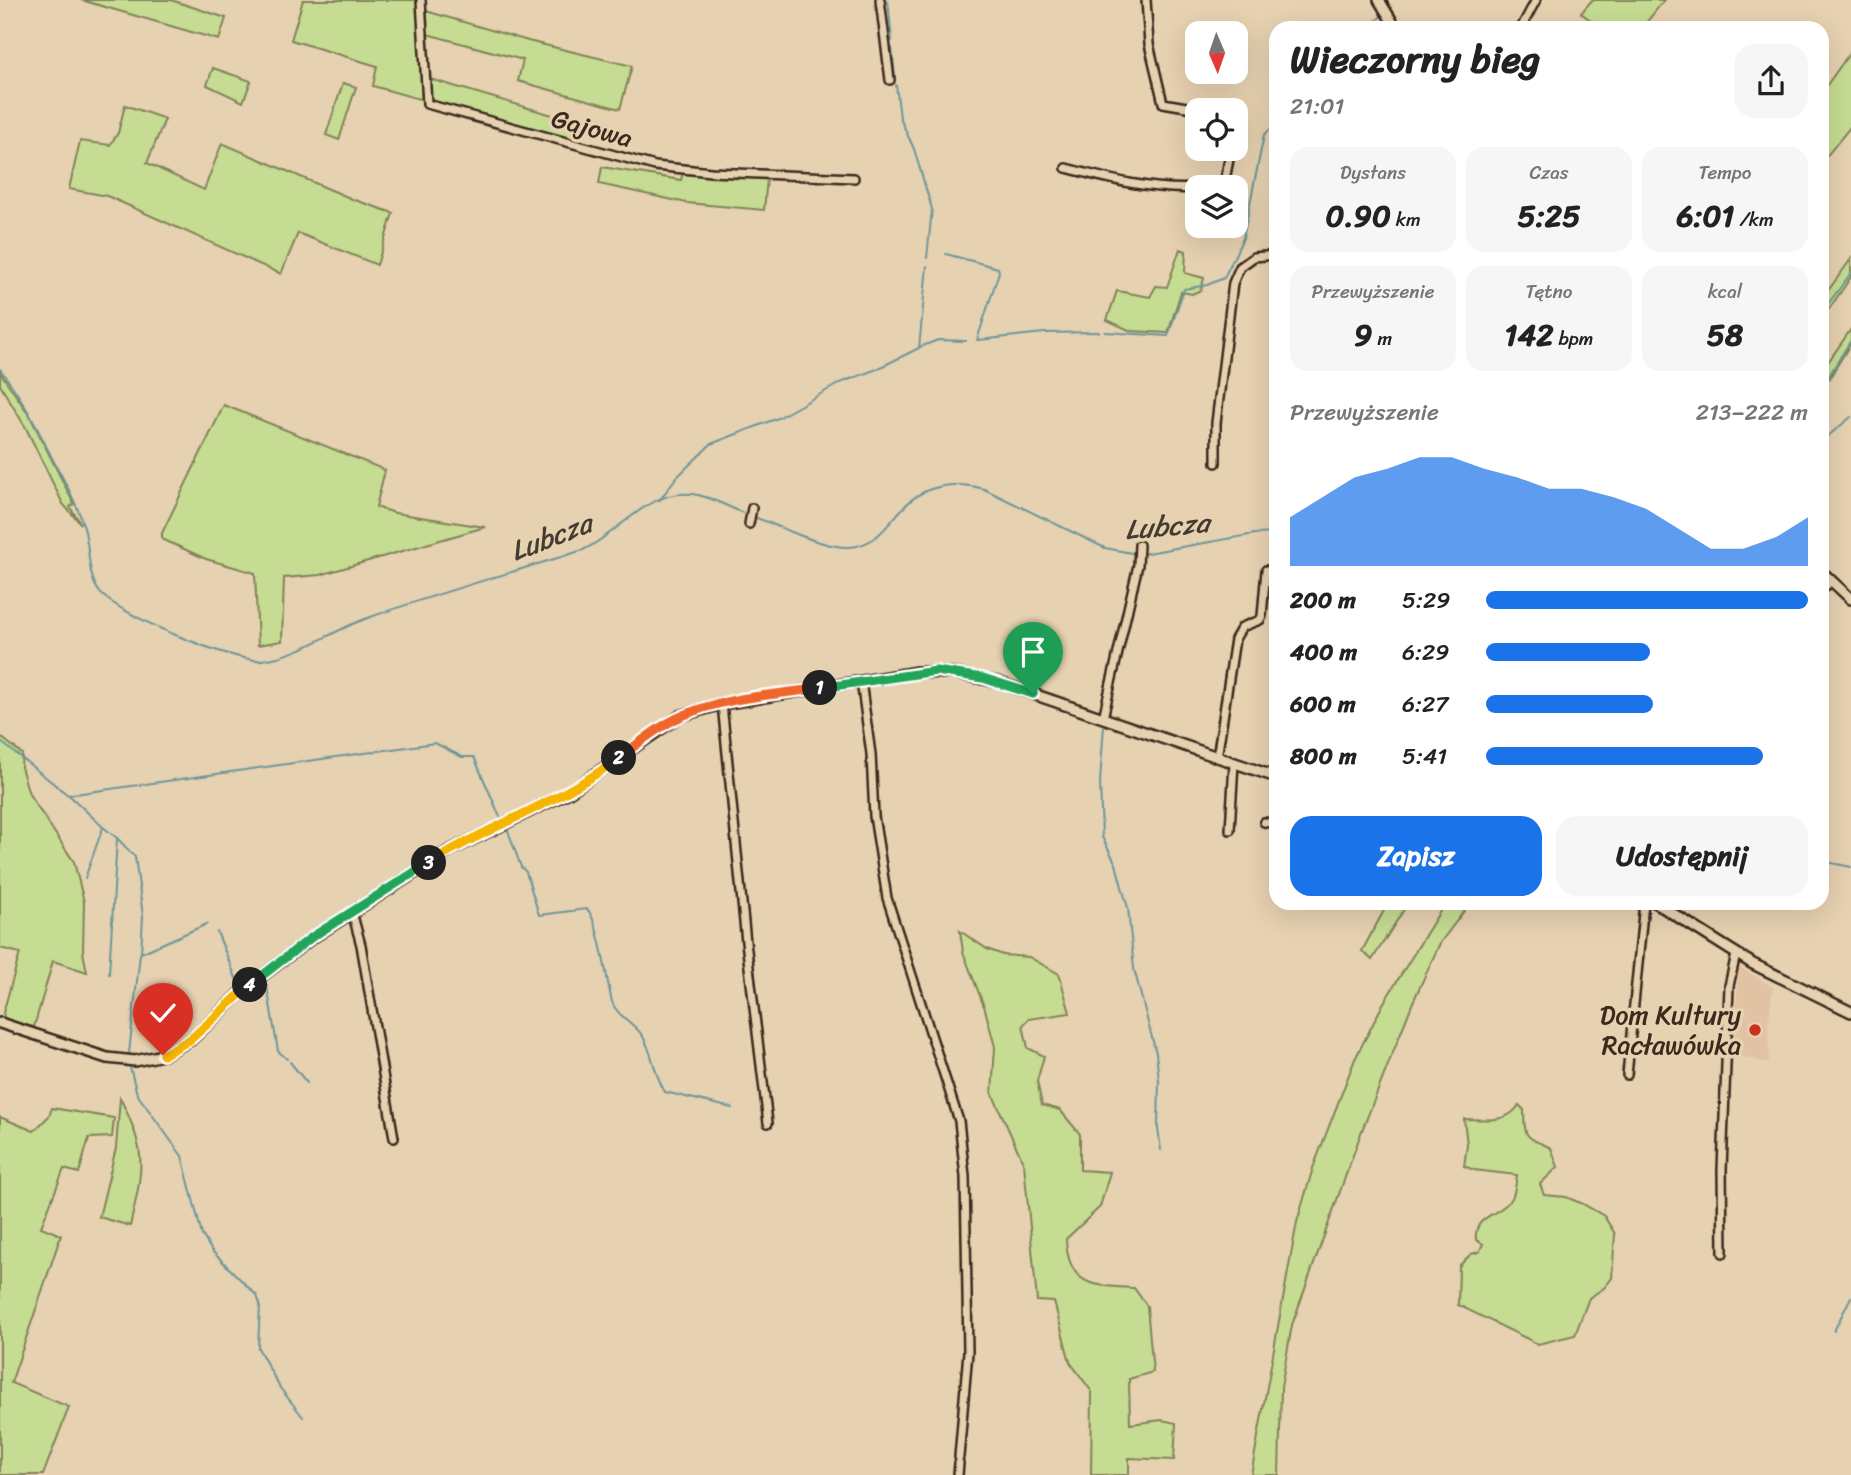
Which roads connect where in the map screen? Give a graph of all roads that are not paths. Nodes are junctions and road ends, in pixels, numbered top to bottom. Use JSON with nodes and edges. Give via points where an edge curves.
{"nodes":[{"id":1,"x":421,"y":0,"type":"edge"},
{"id":2,"x":880,"y":0,"type":"edge"},
{"id":3,"x":1146,"y":0,"type":"edge"},
{"id":4,"x":1379,"y":0,"type":"edge"},
{"id":5,"x":1536,"y":0,"type":"edge"},
{"id":6,"x":1392,"y":21,"type":"edge"},
{"id":7,"x":1525,"y":21,"type":"edge"},
{"id":8,"x":890,"y":80,"type":"dead end"},
{"id":9,"x":1185,"y":107,"type":"edge"},
{"id":10,"x":1066,"y":168,"type":"dead end"},
{"id":11,"x":854,"y":178,"type":"dead end"},
{"id":12,"x":1185,"y":188,"type":"edge"},
{"id":13,"x":1269,"y":256,"type":"edge"},
{"id":14,"x":1216,"y":463,"type":"dead end"},
{"id":15,"x":752,"y":508,"type":"dead end"},
{"id":16,"x":749,"y":524,"type":"dead end"},
{"id":17,"x":1139,"y":545,"type":"dead end"},
{"id":18,"x":1266,"y":570,"type":"dead end"},
{"id":19,"x":1831,"y":581,"type":"edge"},
{"id":20,"x":1851,"y":599,"type":"edge"},
{"id":21,"x":861,"y":681,"type":"junction"},
{"id":22,"x":722,"y":704,"type":"junction"},
{"id":23,"x":1103,"y":718,"type":"junction"},
{"id":24,"x":1217,"y":758,"type":"junction"},
{"id":25,"x":1234,"y":764,"type":"junction"},
{"id":26,"x":1269,"y":775,"type":"edge"},
{"id":27,"x":1264,"y":822,"type":"dead end"},
{"id":28,"x":1269,"y":823,"type":"edge"},
{"id":29,"x":1230,"y":830,"type":"dead end"},
{"id":30,"x":1643,"y":910,"type":"edge"},
{"id":31,"x":1667,"y":910,"type":"edge"},
{"id":32,"x":352,"y":912,"type":"junction"},
{"id":33,"x":1736,"y":954,"type":"junction"},
{"id":34,"x":1851,"y":1012,"type":"edge"},
{"id":35,"x":0,"y":1023,"type":"edge"},
{"id":36,"x":1627,"y":1075,"type":"dead end"},
{"id":37,"x":768,"y":1123,"type":"dead end"},
{"id":38,"x":394,"y":1138,"type":"dead end"},
{"id":39,"x":1723,"y":1253,"type":"dead end"},
{"id":40,"x":958,"y":1475,"type":"edge"}],
"edges":[{"from":1,"to":11,"type":"street","name":"Gajowa","via":[[427,104],[655,166]]},
{"from":2,"to":8,"type":"street"},
{"from":3,"to":9,"type":"street","via":[[1149,44],[1163,103]]},
{"from":4,"to":6,"type":"street"},
{"from":5,"to":7,"type":"street"},
{"from":10,"to":12,"type":"street","via":[[1142,185]]},
{"from":13,"to":14,"type":"street","via":[[1254,257],[1235,274],[1216,423]]},
{"from":15,"to":16,"type":"street"},
{"from":17,"to":23,"type":"street"},
{"from":18,"to":24,"type":"street","via":[[1262,616],[1242,626],[1235,639]]},
{"from":19,"to":20,"type":"street"},
{"from":21,"to":22,"type":"street"},
{"from":21,"to":23,"type":"street","via":[[936,671],[967,675]]},
{"from":21,"to":40,"type":"street","via":[[887,898],[961,1136],[968,1352]]},
{"from":22,"to":32,"type":"street","via":[[664,725],[569,792],[449,851]]},
{"from":22,"to":37,"type":"street"},
{"from":23,"to":24,"type":"street"},
{"from":24,"to":25,"type":"street"},
{"from":25,"to":26,"type":"street"},
{"from":25,"to":29,"type":"street"},
{"from":27,"to":28,"type":"street"},
{"from":30,"to":36,"type":"street"},
{"from":31,"to":33,"type":"street"},
{"from":32,"to":35,"type":"street","via":[[262,974],[174,1050],[135,1061],[107,1058]]},
{"from":32,"to":38,"type":"street"},
{"from":33,"to":34,"type":"street"},
{"from":33,"to":39,"type":"street","via":[[1730,976]]}]}
